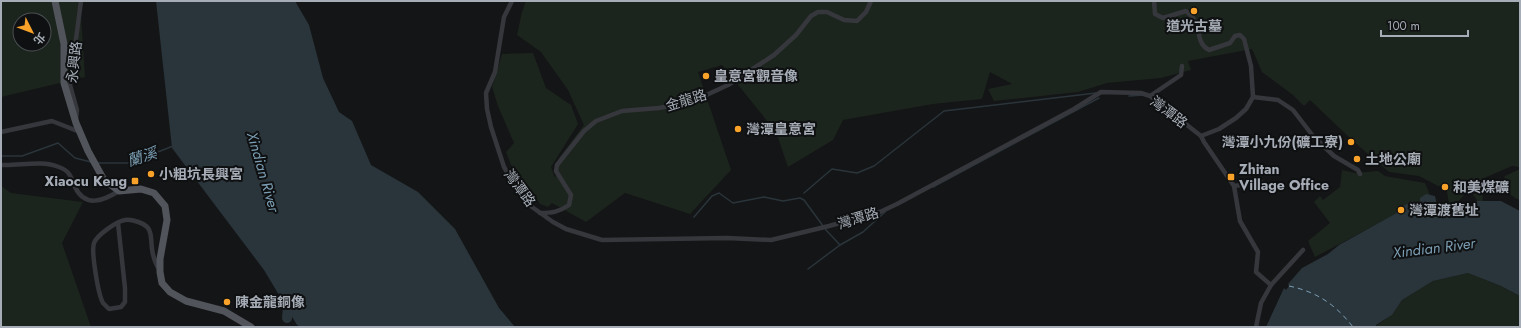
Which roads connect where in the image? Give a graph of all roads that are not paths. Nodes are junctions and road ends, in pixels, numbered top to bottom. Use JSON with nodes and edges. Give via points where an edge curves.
{"nodes":[{"id":1,"x":56,"y":1,"type":"edge"},
{"id":2,"x":81,"y":1,"type":"edge"},
{"id":3,"x":512,"y":1,"type":"edge"},
{"id":4,"x":871,"y":1,"type":"edge"},
{"id":5,"x":1154,"y":1,"type":"edge"},
{"id":6,"x":1182,"y":66,"type":"dead end"},
{"id":7,"x":1150,"y":96,"type":"junction"},
{"id":8,"x":1253,"y":97,"type":"junction"},
{"id":9,"x":76,"y":123,"type":"junction"},
{"id":10,"x":1,"y":132,"type":"edge"},
{"id":11,"x":80,"y":132,"type":"junction"},
{"id":12,"x":1201,"y":136,"type":"junction"},
{"id":13,"x":1,"y":165,"type":"edge"},
{"id":14,"x":1360,"y":174,"type":"dead end"},
{"id":15,"x":1261,"y":182,"type":"dead end"},
{"id":16,"x":1234,"y":186,"type":"junction"},
{"id":17,"x":119,"y":191,"type":"junction"},
{"id":18,"x":540,"y":213,"type":"junction"},
{"id":19,"x":118,"y":222,"type":"junction"},
{"id":20,"x":1303,"y":250,"type":"dead end"},
{"id":21,"x":160,"y":272,"type":"junction"},
{"id":22,"x":1271,"y":285,"type":"junction"},
{"id":23,"x":251,"y":327,"type":"edge"},
{"id":24,"x":1256,"y":327,"type":"edge"}],
"edges":[{"from":1,"to":9,"type":"main road","via":[[64,44],[64,83]]},
{"from":2,"to":9,"type":"street","name":"永興路","via":[[70,85],[77,110]]},
{"from":3,"to":18,"type":"street","name":"灣潭路","via":[[504,16],[495,72],[486,93],[487,109],[490,127],[504,167],[515,186]]},
{"from":4,"to":18,"type":"street","name":"金龍路","via":[[866,12],[857,21],[844,20],[827,12],[818,12],[811,16],[796,35],[774,55],[728,86],[702,97],[659,108],[622,111],[596,121],[584,131],[557,165],[556,171],[571,196],[569,205],[561,211]]},
{"from":5,"to":8,"type":"street","via":[[1155,14],[1163,18],[1186,11],[1194,19],[1204,48],[1209,50],[1230,43],[1235,36],[1240,35],[1244,40],[1251,66]]},
{"from":6,"to":7,"type":"street","via":[[1181,75]]},
{"from":7,"to":12,"type":"street","name":"灣潭路"},
{"from":7,"to":18,"type":"street","name":"灣潭路","via":[[1141,93],[1101,92],[1067,113],[880,212],[771,240],[602,240],[566,229]]},
{"from":8,"to":12,"type":"street","via":[[1246,109],[1236,118]]},
{"from":8,"to":14,"type":"street","via":[[1278,100],[1293,110],[1312,136],[1334,156],[1358,170]]},
{"from":9,"to":11,"type":"main road"},
{"from":10,"to":11,"type":"street","via":[[52,121]]},
{"from":11,"to":17,"type":"main road","via":[[104,180]]},
{"from":12,"to":16,"type":"street","name":"灣潭路"},
{"from":13,"to":17,"type":"street","via":[[58,166],[67,170],[80,195],[88,200],[100,201]]},
{"from":15,"to":16,"type":"street"},
{"from":16,"to":22,"type":"street","name":"灣潭路","via":[[1240,221],[1258,252],[1256,272]]},
{"from":17,"to":21,"type":"main road","via":[[141,189],[154,192],[165,206],[167,220]]},
{"from":19,"to":19,"type":"street","via":[[98,238],[93,246],[100,296],[110,309],[121,307],[125,298]]},
{"from":19,"to":21,"type":"street","via":[[126,219],[146,226]]},
{"from":20,"to":22,"type":"street"},
{"from":21,"to":23,"type":"main road","via":[[162,284],[170,292],[186,301],[224,311]]},
{"from":22,"to":24,"type":"street","via":[[1261,303]]}]}
